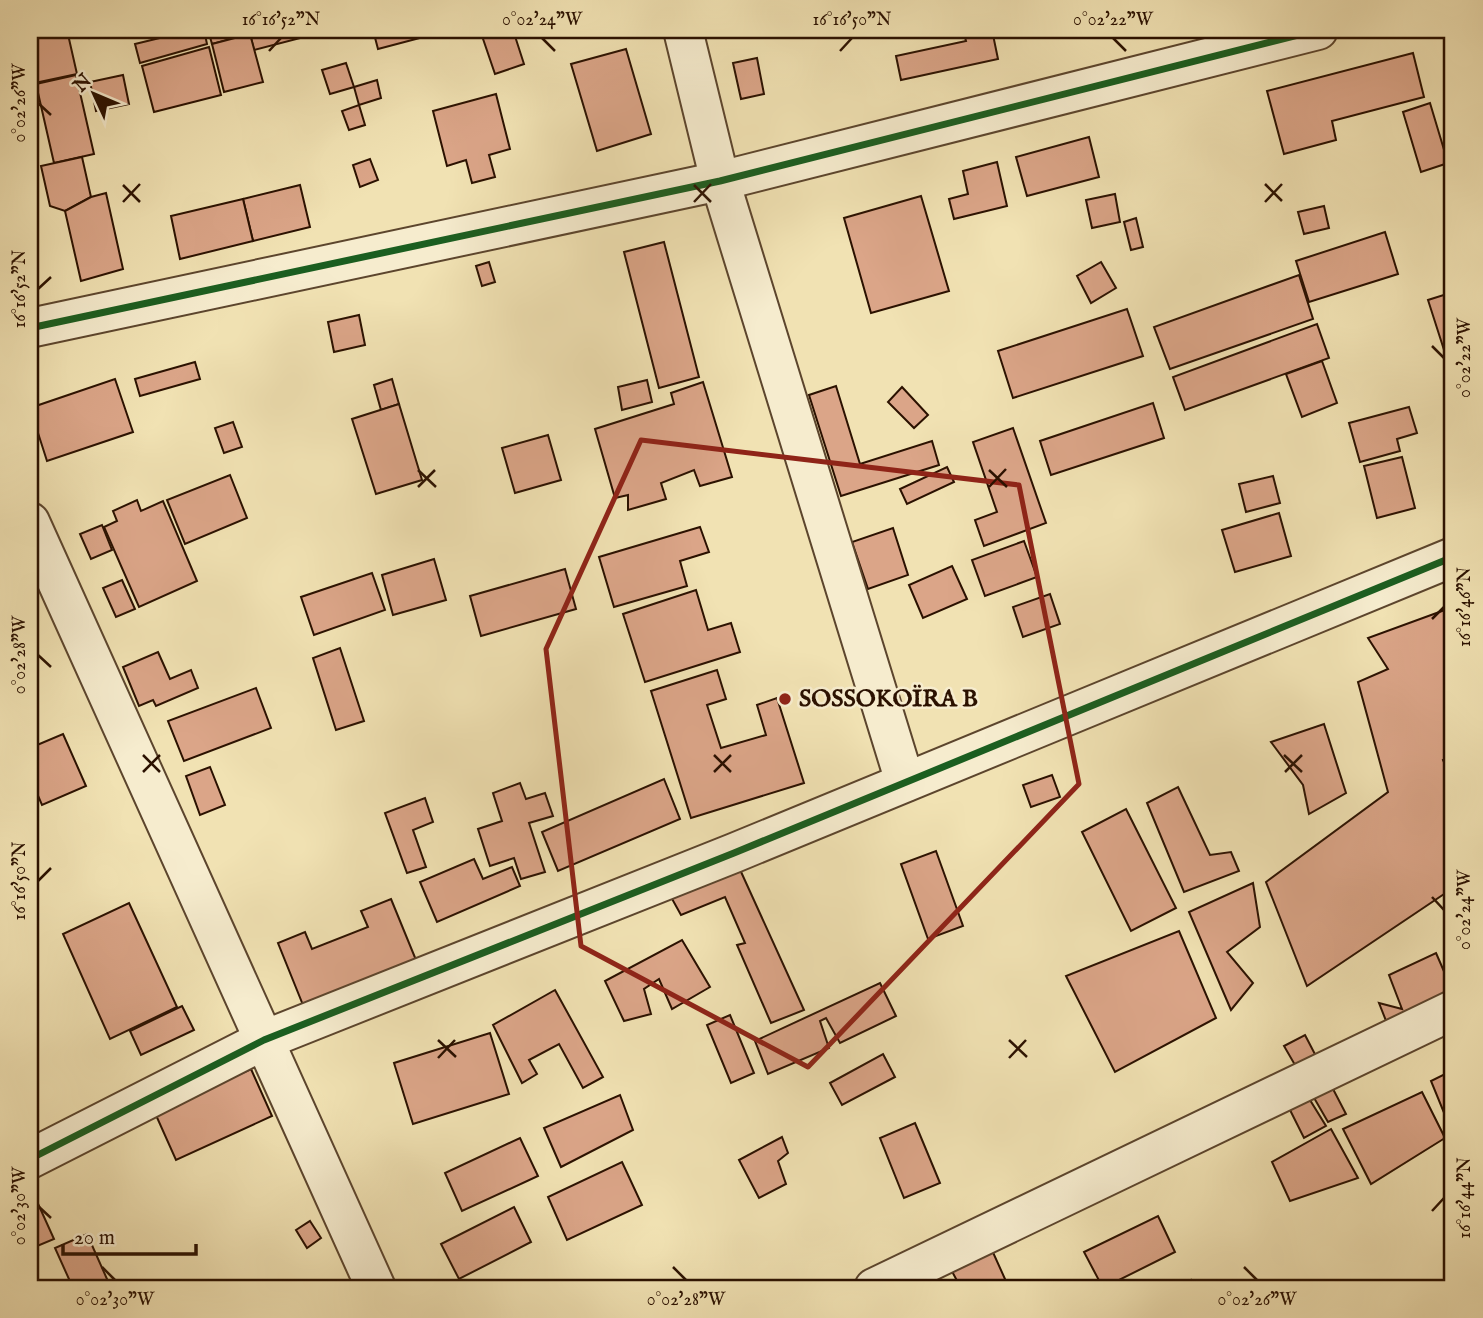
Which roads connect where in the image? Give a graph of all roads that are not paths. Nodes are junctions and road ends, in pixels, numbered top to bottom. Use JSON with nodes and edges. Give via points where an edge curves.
{"nodes":[{"id":1,"x":683,"y":30,"type":"edge"},
{"id":2,"x":1318,"y":30,"type":"edge"},
{"id":3,"x":720,"y":181,"type":"junction"},
{"id":4,"x":30,"y":328,"type":"edge"},
{"id":5,"x":30,"y":522,"type":"edge"},
{"id":6,"x":1453,"y":557,"type":"edge"},
{"id":7,"x":905,"y":782,"type":"junction"},
{"id":8,"x":1453,"y":1010,"type":"edge"},
{"id":9,"x":264,"y":1040,"type":"junction"},
{"id":10,"x":30,"y":1159,"type":"edge"},
{"id":11,"x":376,"y":1288,"type":"edge"},
{"id":12,"x":874,"y":1288,"type":"edge"}],
"edges":[{"from":1,"to":3,"type":"street"},
{"from":2,"to":3,"type":"street"},
{"from":3,"to":4,"type":"street"},
{"from":3,"to":7,"type":"street"},
{"from":5,"to":9,"type":"street"},
{"from":6,"to":7,"type":"street"},
{"from":7,"to":9,"type":"street"},
{"from":8,"to":12,"type":"street"},
{"from":9,"to":10,"type":"street"},
{"from":9,"to":11,"type":"street"}]}
